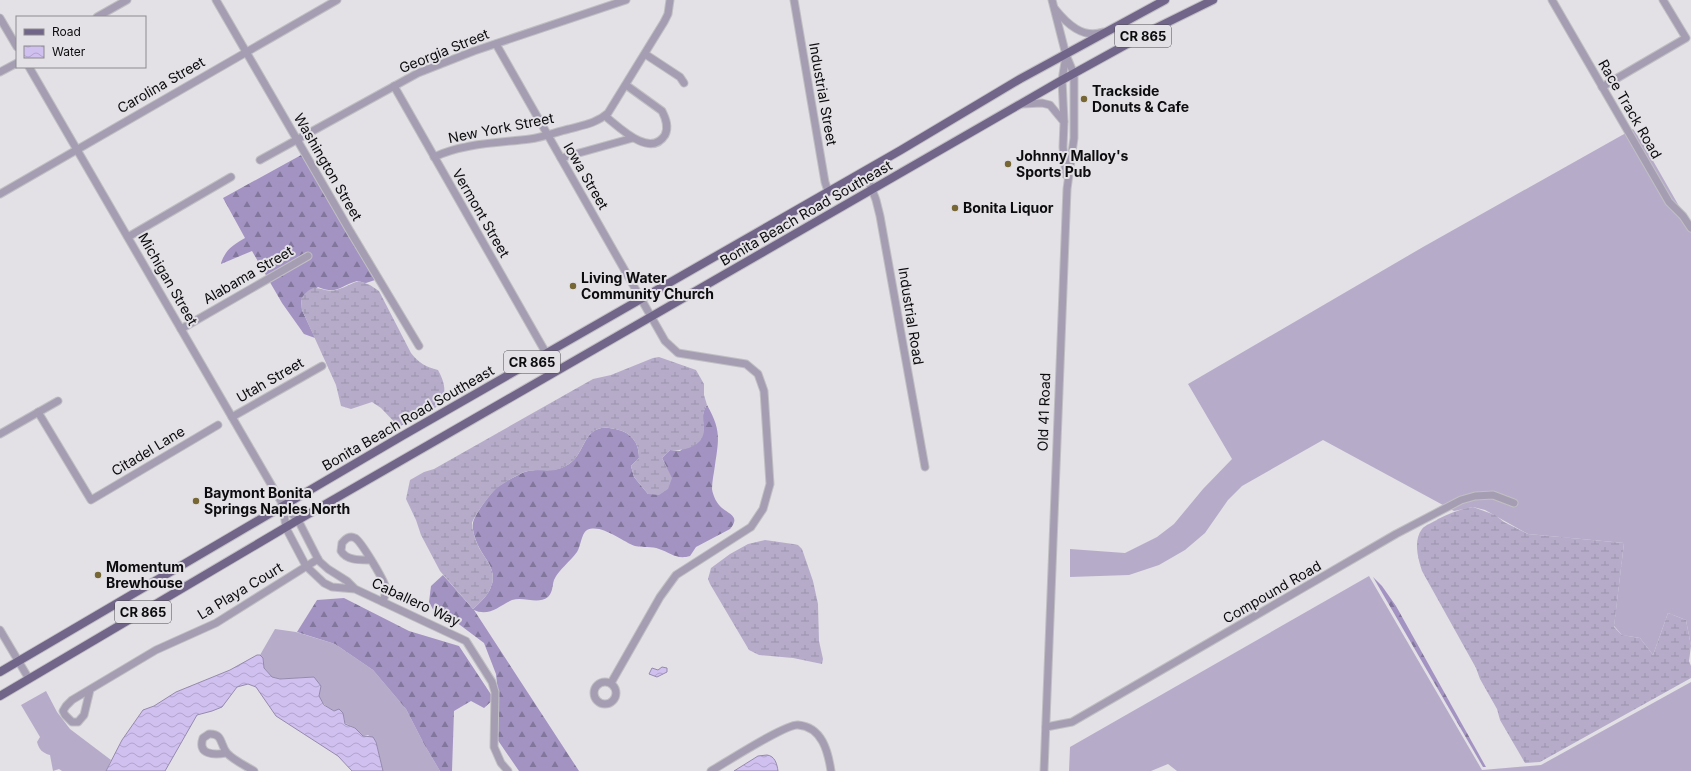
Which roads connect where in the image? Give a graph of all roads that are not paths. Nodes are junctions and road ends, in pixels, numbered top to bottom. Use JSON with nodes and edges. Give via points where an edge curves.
{"nodes":[{"id":1,"x":127,"y":0,"type":"edge"},
{"id":2,"x":216,"y":0,"type":"edge"},
{"id":3,"x":337,"y":0,"type":"edge"},
{"id":4,"x":626,"y":0,"type":"edge"},
{"id":5,"x":670,"y":0,"type":"edge"},
{"id":6,"x":794,"y":0,"type":"edge"},
{"id":7,"x":1165,"y":0,"type":"edge"},
{"id":8,"x":1213,"y":0,"type":"edge"},
{"id":9,"x":1552,"y":0,"type":"edge"},
{"id":10,"x":1663,"y":0,"type":"edge"},
{"id":11,"x":1053,"y":3,"type":"edge"},
{"id":12,"x":99,"y":16,"type":"edge"},
{"id":13,"x":0,"y":18,"type":"edge"},
{"id":14,"x":1119,"y":26,"type":"junction"},
{"id":15,"x":496,"y":44,"type":"junction"},
{"id":16,"x":16,"y":45,"type":"edge"},
{"id":17,"x":246,"y":51,"type":"junction"},
{"id":18,"x":645,"y":54,"type":"junction"},
{"id":19,"x":1066,"y":56,"type":"junction"},
{"id":20,"x":16,"y":64,"type":"edge"},
{"id":21,"x":30,"y":68,"type":"edge"},
{"id":22,"x":0,"y":72,"type":"edge"},
{"id":23,"x":1074,"y":74,"type":"junction"},
{"id":24,"x":1062,"y":80,"type":"junction"},
{"id":25,"x":626,"y":84,"type":"junction"},
{"id":26,"x":684,"y":84,"type":"dead end"},
{"id":27,"x":394,"y":86,"type":"junction"},
{"id":28,"x":1602,"y":87,"type":"junction"},
{"id":29,"x":1022,"y":104,"type":"junction"},
{"id":30,"x":605,"y":116,"type":"junction"},
{"id":31,"x":1064,"y":122,"type":"junction"},
{"id":32,"x":548,"y":135,"type":"junction"},
{"id":33,"x":633,"y":138,"type":"junction"},
{"id":34,"x":297,"y":139,"type":"junction"},
{"id":35,"x":77,"y":150,"type":"junction"},
{"id":36,"x":434,"y":157,"type":"junction"},
{"id":37,"x":561,"y":158,"type":"junction"},
{"id":38,"x":260,"y":160,"type":"dead end"},
{"id":39,"x":865,"y":171,"type":"junction"},
{"id":40,"x":231,"y":177,"type":"dead end"},
{"id":41,"x":1067,"y":188,"type":"junction"},
{"id":42,"x":873,"y":190,"type":"junction"},
{"id":43,"x":828,"y":191,"type":"junction"},
{"id":44,"x":0,"y":194,"type":"edge"},
{"id":45,"x":1691,"y":228,"type":"edge"},
{"id":46,"x":128,"y":237,"type":"junction"},
{"id":47,"x":308,"y":256,"type":"dead end"},
{"id":48,"x":641,"y":299,"type":"junction"},
{"id":49,"x":652,"y":316,"type":"junction"},
{"id":50,"x":181,"y":329,"type":"junction"},
{"id":51,"x":419,"y":346,"type":"dead end"},
{"id":52,"x":546,"y":353,"type":"junction"},
{"id":53,"x":322,"y":366,"type":"dead end"},
{"id":54,"x":58,"y":401,"type":"dead end"},
{"id":55,"x":38,"y":412,"type":"junction"},
{"id":56,"x":232,"y":417,"type":"junction"},
{"id":57,"x":218,"y":425,"type":"dead end"},
{"id":58,"x":0,"y":434,"type":"edge"},
{"id":59,"x":925,"y":467,"type":"dead end"},
{"id":60,"x":1514,"y":503,"type":"dead end"},
{"id":61,"x":283,"y":505,"type":"junction"},
{"id":62,"x":298,"y":520,"type":"junction"},
{"id":63,"x":286,"y":528,"type":"junction"},
{"id":64,"x":318,"y":559,"type":"junction"},
{"id":65,"x":371,"y":560,"type":"dead end"},
{"id":66,"x":306,"y":566,"type":"junction"},
{"id":67,"x":355,"y":589,"type":"junction"},
{"id":68,"x":383,"y":602,"type":"junction"},
{"id":69,"x":0,"y":630,"type":"edge"},
{"id":70,"x":18,"y":661,"type":"junction"},
{"id":71,"x":0,"y":672,"type":"edge"},
{"id":72,"x":29,"y":679,"type":"junction"},
{"id":73,"x":611,"y":683,"type":"dead end"},
{"id":74,"x":90,"y":690,"type":"junction"},
{"id":75,"x":0,"y":696,"type":"edge"},
{"id":76,"x":1046,"y":727,"type":"junction"},
{"id":77,"x":226,"y":753,"type":"dead end"},
{"id":78,"x":254,"y":771,"type":"edge"},
{"id":79,"x":508,"y":771,"type":"edge"},
{"id":80,"x":711,"y":771,"type":"edge"},
{"id":81,"x":831,"y":771,"type":"edge"},
{"id":82,"x":1044,"y":771,"type":"edge"}],
"edges":[{"from":1,"to":12,"type":"street"},
{"from":2,"to":17,"type":"street","name":"Washington Street"},
{"from":3,"to":17,"type":"street","name":"Carolina Street"},
{"from":4,"to":15,"type":"street","name":"Georgia Street"},
{"from":5,"to":18,"type":"street","via":[[668,14]]},
{"from":6,"to":43,"type":"street","name":"Industrial Street"},
{"from":7,"to":14,"type":"main road","name":"Bonita Beach Road Southeast","number":"CR 865"},
{"from":8,"to":23,"type":"main road","name":"Bonita Beach Road Southeast","number":"CR 865","via":[[1158,27]]},
{"from":9,"to":28,"type":"street","name":"Race Track Road"},
{"from":10,"to":28,"type":"street","via":[[1686,38]]},
{"from":11,"to":14,"type":"street","via":[[1065,21],[1084,33],[1100,33]]},
{"from":11,"to":19,"type":"street","name":"Old 41 Road"},
{"from":13,"to":16,"type":"street"},
{"from":14,"to":19,"type":"main road","name":"Bonita Beach Road Southeast","number":"CR 865"},
{"from":15,"to":27,"type":"street","name":"Georgia Street","via":[[444,62]]},
{"from":15,"to":32,"type":"street","name":"Iowa Street"},
{"from":17,"to":34,"type":"street","name":"Washington Street"},
{"from":17,"to":35,"type":"street","name":"Carolina Street"},
{"from":18,"to":25,"type":"street"},
{"from":18,"to":26,"type":"street","via":[[680,77]]},
{"from":19,"to":23,"type":"street","name":"Old 41 Road"},
{"from":19,"to":24,"type":"street","name":"Old 41 Road"},
{"from":19,"to":39,"type":"main road","name":"Bonita Beach Road Southeast","number":"CR 865","via":[[966,110]]},
{"from":20,"to":22,"type":"street"},
{"from":21,"to":35,"type":"street","name":"Michigan Street"},
{"from":23,"to":24,"type":"main road","name":"Bonita Beach Road Southeast","number":"CR 865"},
{"from":23,"to":41,"type":"street","name":"Old 41 Road","via":[[1074,138]]},
{"from":24,"to":29,"type":"main road","name":"Bonita Beach Road Southeast","number":"CR 865"},
{"from":24,"to":31,"type":"street","name":"Old 41 Road"},
{"from":25,"to":30,"type":"street"},
{"from":25,"to":33,"type":"street","via":[[662,111],[667,125],[664,135],[654,142],[646,143]]},
{"from":27,"to":34,"type":"street","name":"Georgia Street"},
{"from":27,"to":36,"type":"street","name":"Vermont Street"},
{"from":28,"to":45,"type":"street","name":"Race Track Road","via":[[1669,202],[1684,216]]},
{"from":29,"to":31,"type":"street","via":[[1042,102],[1050,105]]},
{"from":29,"to":42,"type":"main road","name":"Bonita Beach Road Southeast","number":"CR 865"},
{"from":30,"to":32,"type":"street","name":"New York Street","via":[[594,122]]},
{"from":30,"to":33,"type":"street"},
{"from":31,"to":41,"type":"street","name":"Old 41 Road","via":[[1063,147]]},
{"from":32,"to":36,"type":"street","name":"New York Street","via":[[481,144],[443,152]]},
{"from":32,"to":37,"type":"street","name":"Iowa Street"},
{"from":33,"to":37,"type":"street"},
{"from":34,"to":38,"type":"street","name":"Georgia Street"},
{"from":34,"to":51,"type":"street","name":"Washington Street"},
{"from":35,"to":44,"type":"street","name":"Carolina Street"},
{"from":35,"to":46,"type":"street","name":"Michigan Street"},
{"from":36,"to":52,"type":"street","name":"Vermont Street"},
{"from":37,"to":48,"type":"street","name":"Iowa Street"},
{"from":39,"to":42,"type":"street","name":"Industrial Road"},
{"from":39,"to":43,"type":"main road","name":"Bonita Beach Road Southeast","number":"CR 865"},
{"from":40,"to":46,"type":"street"},
{"from":41,"to":76,"type":"street","name":"Old 41 Road"},
{"from":42,"to":49,"type":"main road","name":"Bonita Beach Road Southeast","number":"CR 865"},
{"from":42,"to":59,"type":"street","name":"Industrial Road","via":[[888,258]]},
{"from":43,"to":48,"type":"main road","name":"Bonita Beach Road Southeast","number":"CR 865"},
{"from":46,"to":50,"type":"street","name":"Michigan Street"},
{"from":47,"to":50,"type":"street","name":"Alabama Street"},
{"from":48,"to":49,"type":"street","name":"Iowa Street"},
{"from":48,"to":52,"type":"main road","name":"Bonita Beach Road Southeast","number":"CR 865"},
{"from":49,"to":62,"type":"main road","name":"Bonita Beach Road Southeast","number":"CR 865"},
{"from":49,"to":73,"type":"street","name":"Iowa Street","via":[[665,341],[678,353],[746,364],[758,374],[764,391],[770,484],[764,509],[751,527],[676,575],[660,597]]},
{"from":50,"to":56,"type":"street","name":"Michigan Street"},
{"from":52,"to":61,"type":"main road","name":"Bonita Beach Road Southeast","number":"CR 865"},
{"from":53,"to":56,"type":"street","name":"Utah Street"},
{"from":54,"to":55,"type":"street"},
{"from":55,"to":57,"type":"street","name":"Citadel Lane","via":[[92,500]]},
{"from":55,"to":58,"type":"street"},
{"from":56,"to":61,"type":"street","name":"Michigan Street"},
{"from":60,"to":76,"type":"street","name":"Compound Road","via":[[1492,495],[1461,500],[1396,534],[1072,722]]},
{"from":61,"to":62,"type":"street","name":"Caballero Way"},
{"from":61,"to":63,"type":"street","name":"Caballero Way"},
{"from":61,"to":70,"type":"main road","name":"Bonita Beach Road Southeast","number":"CR 865"},
{"from":62,"to":63,"type":"main road","name":"Bonita Beach Road Southeast","number":"CR 865"},
{"from":62,"to":64,"type":"street","name":"Caballero Way"},
{"from":63,"to":66,"type":"street","name":"Caballero Way"},
{"from":63,"to":72,"type":"main road","name":"Bonita Beach Road Southeast","number":"CR 865"},
{"from":64,"to":66,"type":"street","name":"La Playa Court"},
{"from":64,"to":67,"type":"street","name":"Caballero Way","via":[[328,570]]},
{"from":65,"to":68,"type":"street","via":[[386,589]]},
{"from":66,"to":67,"type":"street","name":"Caballero Way","via":[[324,583],[338,588]]},
{"from":66,"to":74,"type":"street","name":"La Playa Court","via":[[216,623],[156,650]]},
{"from":67,"to":68,"type":"street","name":"Caballero Way"},
{"from":68,"to":79,"type":"street","name":"Caballero Way","via":[[466,641],[492,682],[495,692],[494,747],[501,763]]},
{"from":69,"to":70,"type":"street"},
{"from":70,"to":71,"type":"main road","name":"Bonita Beach Road Southeast","number":"CR 865"},
{"from":70,"to":72,"type":"street"},
{"from":72,"to":75,"type":"main road","name":"Bonita Beach Road Southeast","number":"CR 865"},
{"from":74,"to":74,"type":"street","name":"La Playa Court","via":[[63,710],[72,722],[82,719]]},
{"from":76,"to":82,"type":"street","name":"Old 41 Road"},
{"from":77,"to":78,"type":"street"},
{"from":80,"to":81,"type":"street","via":[[774,734],[797,725],[811,729],[822,740]]}]}
